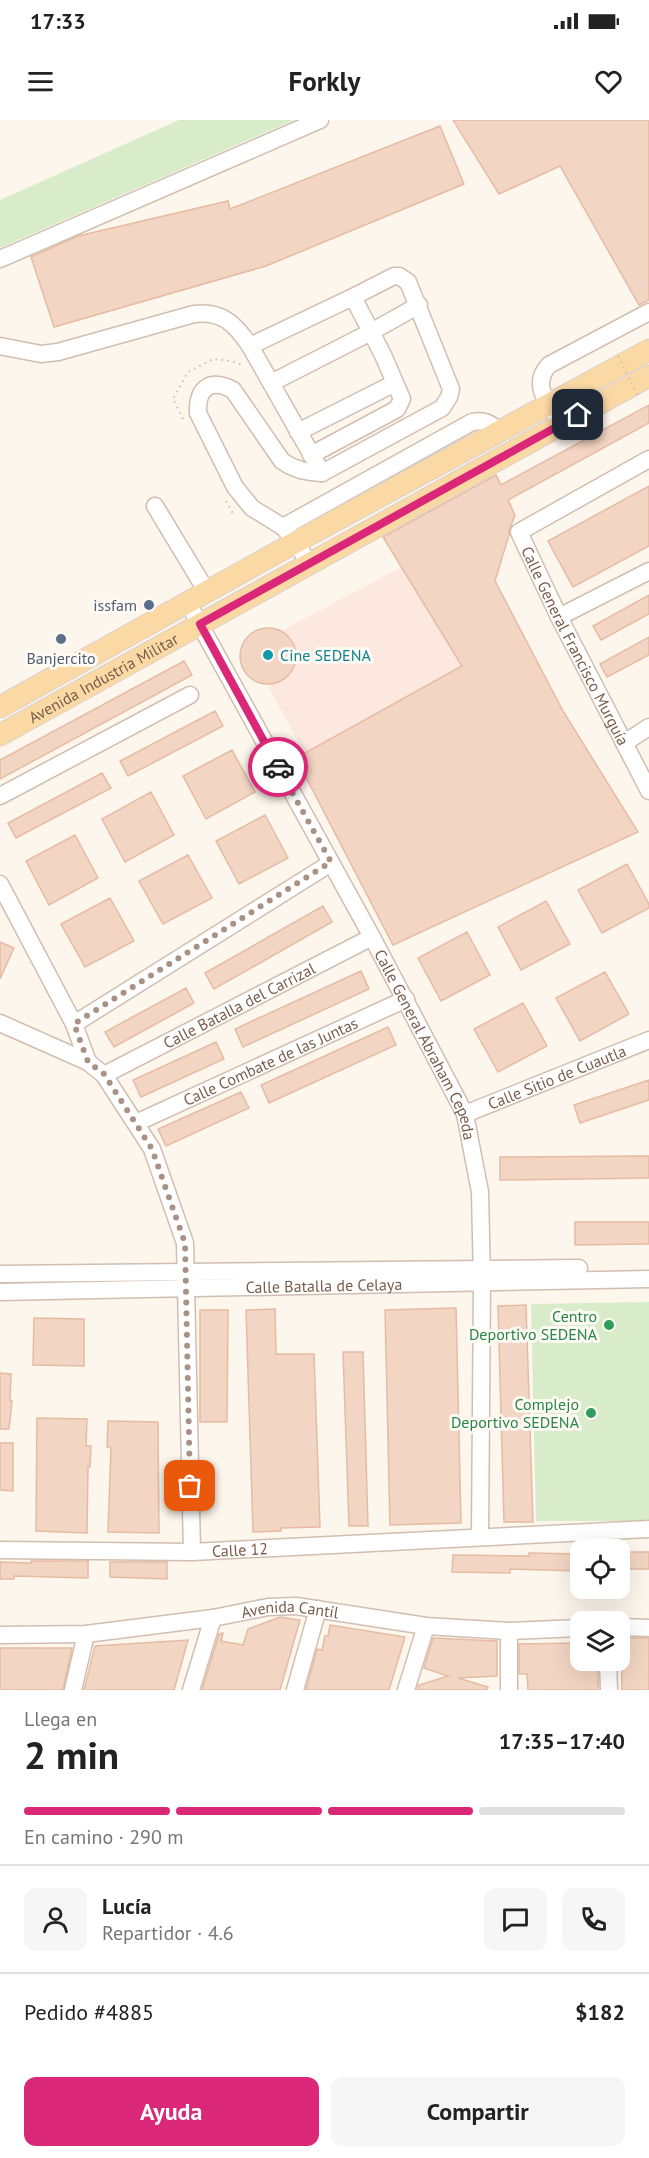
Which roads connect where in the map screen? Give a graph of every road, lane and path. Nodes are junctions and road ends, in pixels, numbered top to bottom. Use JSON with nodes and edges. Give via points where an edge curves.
{"nodes":[{"id":1,"x":320,"y":120,"type":"edge"},
{"id":2,"x":0,"y":259,"type":"edge"},
{"id":3,"x":353,"y":297,"type":"junction"},
{"id":4,"x":419,"y":305,"type":"junction"},
{"id":5,"x":649,"y":312,"type":"edge"},
{"id":6,"x":371,"y":332,"type":"junction"},
{"id":7,"x":0,"y":346,"type":"edge"},
{"id":8,"x":250,"y":346,"type":"junction"},
{"id":9,"x":649,"y":350,"type":"edge"},
{"id":10,"x":618,"y":356,"type":"dead end"},
{"id":11,"x":649,"y":376,"type":"edge"},
{"id":12,"x":395,"y":382,"type":"junction"},
{"id":13,"x":271,"y":383,"type":"junction"},
{"id":14,"x":638,"y":396,"type":"dead end"},
{"id":15,"x":549,"y":404,"type":"junction"},
{"id":16,"x":561,"y":424,"type":"junction"},
{"id":17,"x":298,"y":432,"type":"junction"},
{"id":18,"x":311,"y":454,"type":"junction"},
{"id":19,"x":649,"y":459,"type":"edge"},
{"id":20,"x":322,"y":473,"type":"junction"},
{"id":21,"x":155,"y":506,"type":"dead end"},
{"id":22,"x":289,"y":535,"type":"junction"},
{"id":23,"x":309,"y":564,"type":"junction"},
{"id":24,"x":649,"y":571,"type":"edge"},
{"id":25,"x":207,"y":592,"type":"junction"},
{"id":26,"x":188,"y":603,"type":"junction"},
{"id":27,"x":559,"y":617,"type":"junction"},
{"id":28,"x":200,"y":624,"type":"junction"},
{"id":29,"x":190,"y":695,"type":"dead end"},
{"id":30,"x":0,"y":707,"type":"edge"},
{"id":31,"x":649,"y":727,"type":"edge"},
{"id":32,"x":0,"y":735,"type":"edge"},
{"id":33,"x":624,"y":743,"type":"junction"},
{"id":34,"x":649,"y":791,"type":"edge"},
{"id":35,"x":0,"y":796,"type":"edge"},
{"id":36,"x":331,"y":862,"type":"junction"},
{"id":37,"x":0,"y":884,"type":"edge"},
{"id":38,"x":372,"y":937,"type":"junction"},
{"id":39,"x":405,"y":999,"type":"junction"},
{"id":40,"x":0,"y":1023,"type":"edge"},
{"id":41,"x":74,"y":1024,"type":"junction"},
{"id":42,"x":649,"y":1040,"type":"edge"},
{"id":43,"x":88,"y":1062,"type":"junction"},
{"id":44,"x":104,"y":1074,"type":"junction"},
{"id":45,"x":465,"y":1114,"type":"junction"},
{"id":46,"x":136,"y":1123,"type":"junction"},
{"id":47,"x":649,"y":1268,"type":"edge"},
{"id":48,"x":0,"y":1274,"type":"edge"},
{"id":49,"x":481,"y":1275,"type":"junction"},
{"id":50,"x":649,"y":1279,"type":"edge"},
{"id":51,"x":186,"y":1280,"type":"junction"},
{"id":52,"x":0,"y":1292,"type":"edge"},
{"id":53,"x":649,"y":1529,"type":"edge"},
{"id":54,"x":480,"y":1537,"type":"junction"},
{"id":55,"x":0,"y":1550,"type":"edge"},
{"id":56,"x":192,"y":1552,"type":"junction"},
{"id":57,"x":318,"y":1609,"type":"junction"},
{"id":58,"x":213,"y":1618,"type":"junction"},
{"id":59,"x":426,"y":1626,"type":"junction"},
{"id":60,"x":630,"y":1627,"type":"edge"},
{"id":61,"x":570,"y":1628,"type":"edge"},
{"id":62,"x":649,"y":1628,"type":"edge"},
{"id":63,"x":509,"y":1631,"type":"junction"},
{"id":64,"x":86,"y":1634,"type":"junction"},
{"id":65,"x":0,"y":1635,"type":"edge"},
{"id":66,"x":608,"y":1671,"type":"edge"},
{"id":67,"x":73,"y":1690,"type":"edge"},
{"id":68,"x":191,"y":1690,"type":"edge"},
{"id":69,"x":295,"y":1690,"type":"edge"},
{"id":70,"x":406,"y":1690,"type":"edge"},
{"id":71,"x":509,"y":1690,"type":"edge"},
{"id":72,"x":609,"y":1690,"type":"edge"}],
"edges":[{"from":1,"to":2,"type":"street"},
{"from":3,"to":4,"type":"street","via":[[399,276],[408,282]]},
{"from":3,"to":6,"type":"street"},
{"from":3,"to":8,"type":"street"},
{"from":4,"to":6,"type":"street"},
{"from":4,"to":20,"type":"street","via":[[451,389],[446,403]]},
{"from":5,"to":15,"type":"street","via":[[549,365],[539,380]]},
{"from":6,"to":12,"type":"street"},
{"from":6,"to":13,"type":"street"},
{"from":7,"to":8,"type":"street","via":[[41,354],[58,352],[207,313],[228,320]]},
{"from":8,"to":13,"type":"street"},
{"from":9,"to":15,"type":"main road","name":"Avenida Industria Militar"},
{"from":10,"to":14,"type":"path","bridge":true},
{"from":11,"to":16,"type":"main road","name":"Avenida Industria Militar"},
{"from":12,"to":17,"type":"street"},
{"from":12,"to":18,"type":"street","via":[[402,399],[397,409]]},
{"from":13,"to":17,"type":"street"},
{"from":15,"to":16,"type":"street"},
{"from":15,"to":22,"type":"main road","name":"Avenida Industria Militar","via":[[499,433]]},
{"from":16,"to":23,"type":"main road","name":"Avenida Industria Militar"},
{"from":17,"to":18,"type":"street"},
{"from":18,"to":20,"type":"street"},
{"from":19,"to":27,"type":"street","name":"Calle General Francisco Murguía","via":[[519,532]]},
{"from":20,"to":22,"type":"street","via":[[300,470],[282,461],[233,390],[213,385],[201,394],[198,413],[235,487],[252,508]]},
{"from":21,"to":25,"type":"street"},
{"from":22,"to":23,"type":"street"},
{"from":22,"to":25,"type":"main road","name":"Avenida Industria Militar"},
{"from":23,"to":28,"type":"main road","name":"Avenida Industria Militar"},
{"from":24,"to":27,"type":"street"},
{"from":25,"to":26,"type":"main road","name":"Avenida Industria Militar"},
{"from":26,"to":28,"type":"street","name":"Calle General Abraham Cepeda"},
{"from":26,"to":30,"type":"main road","name":"Avenida Industria Militar"},
{"from":27,"to":33,"type":"street","name":"Calle General Francisco Murguía"},
{"from":28,"to":32,"type":"main road","name":"Avenida Industria Militar"},
{"from":28,"to":36,"type":"street","name":"Calle General Abraham Cepeda"},
{"from":29,"to":35,"type":"street"},
{"from":31,"to":33,"type":"street"},
{"from":33,"to":34,"type":"street","name":"Calle General Francisco Murguía"},
{"from":36,"to":38,"type":"street","name":"Calle General Abraham Cepeda"},
{"from":36,"to":41,"type":"street"},
{"from":37,"to":41,"type":"street"},
{"from":38,"to":39,"type":"street","name":"Calle General Abraham Cepeda"},
{"from":38,"to":44,"type":"street","name":"Calle Batalla del Carrizal"},
{"from":39,"to":45,"type":"street","name":"Calle General Abraham Cepeda"},
{"from":39,"to":46,"type":"street","name":"Calle Combate de las Juntas"},
{"from":40,"to":43,"type":"street"},
{"from":41,"to":43,"type":"street"},
{"from":42,"to":45,"type":"street","name":"Calle Sitio de Cuautla"},
{"from":43,"to":44,"type":"street"},
{"from":44,"to":46,"type":"street"},
{"from":45,"to":49,"type":"street","name":"Calle General Abraham Cepeda","via":[[480,1192]]},
{"from":46,"to":51,"type":"street","via":[[152,1149],[185,1243]]},
{"from":47,"to":49,"type":"street","name":"Calle Batalla de Celaya"},
{"from":48,"to":51,"type":"street","name":"Calle Batalla de Celaya"},
{"from":49,"to":50,"type":"street","name":"Calle Batalla de Celaya"},
{"from":49,"to":51,"type":"street","name":"Calle Batalla de Celaya"},
{"from":49,"to":54,"type":"street","name":"Calle General Abraham Cepeda"},
{"from":51,"to":52,"type":"street","name":"Calle Batalla de Celaya"},
{"from":51,"to":56,"type":"street"},
{"from":53,"to":54,"type":"street","name":"Calle 12"},
{"from":54,"to":56,"type":"street","name":"Calle 12"},
{"from":55,"to":56,"type":"street","name":"Calle 12"},
{"from":57,"to":58,"type":"street","name":"Avenida Cantíl","via":[[268,1606]]},
{"from":57,"to":59,"type":"street","name":"Avenida Cantíl"},
{"from":57,"to":69,"type":"street"},
{"from":58,"to":64,"type":"street","name":"Avenida Cantíl"},
{"from":58,"to":68,"type":"street"},
{"from":59,"to":63,"type":"street","name":"Avenida Cantíl"},
{"from":59,"to":70,"type":"street"},
{"from":60,"to":62,"type":"street"},
{"from":61,"to":63,"type":"street","name":"Avenida Cantíl"},
{"from":63,"to":71,"type":"street"},
{"from":64,"to":65,"type":"street","name":"Avenida Cantíl"},
{"from":64,"to":67,"type":"street"},
{"from":66,"to":72,"type":"street"}]}
